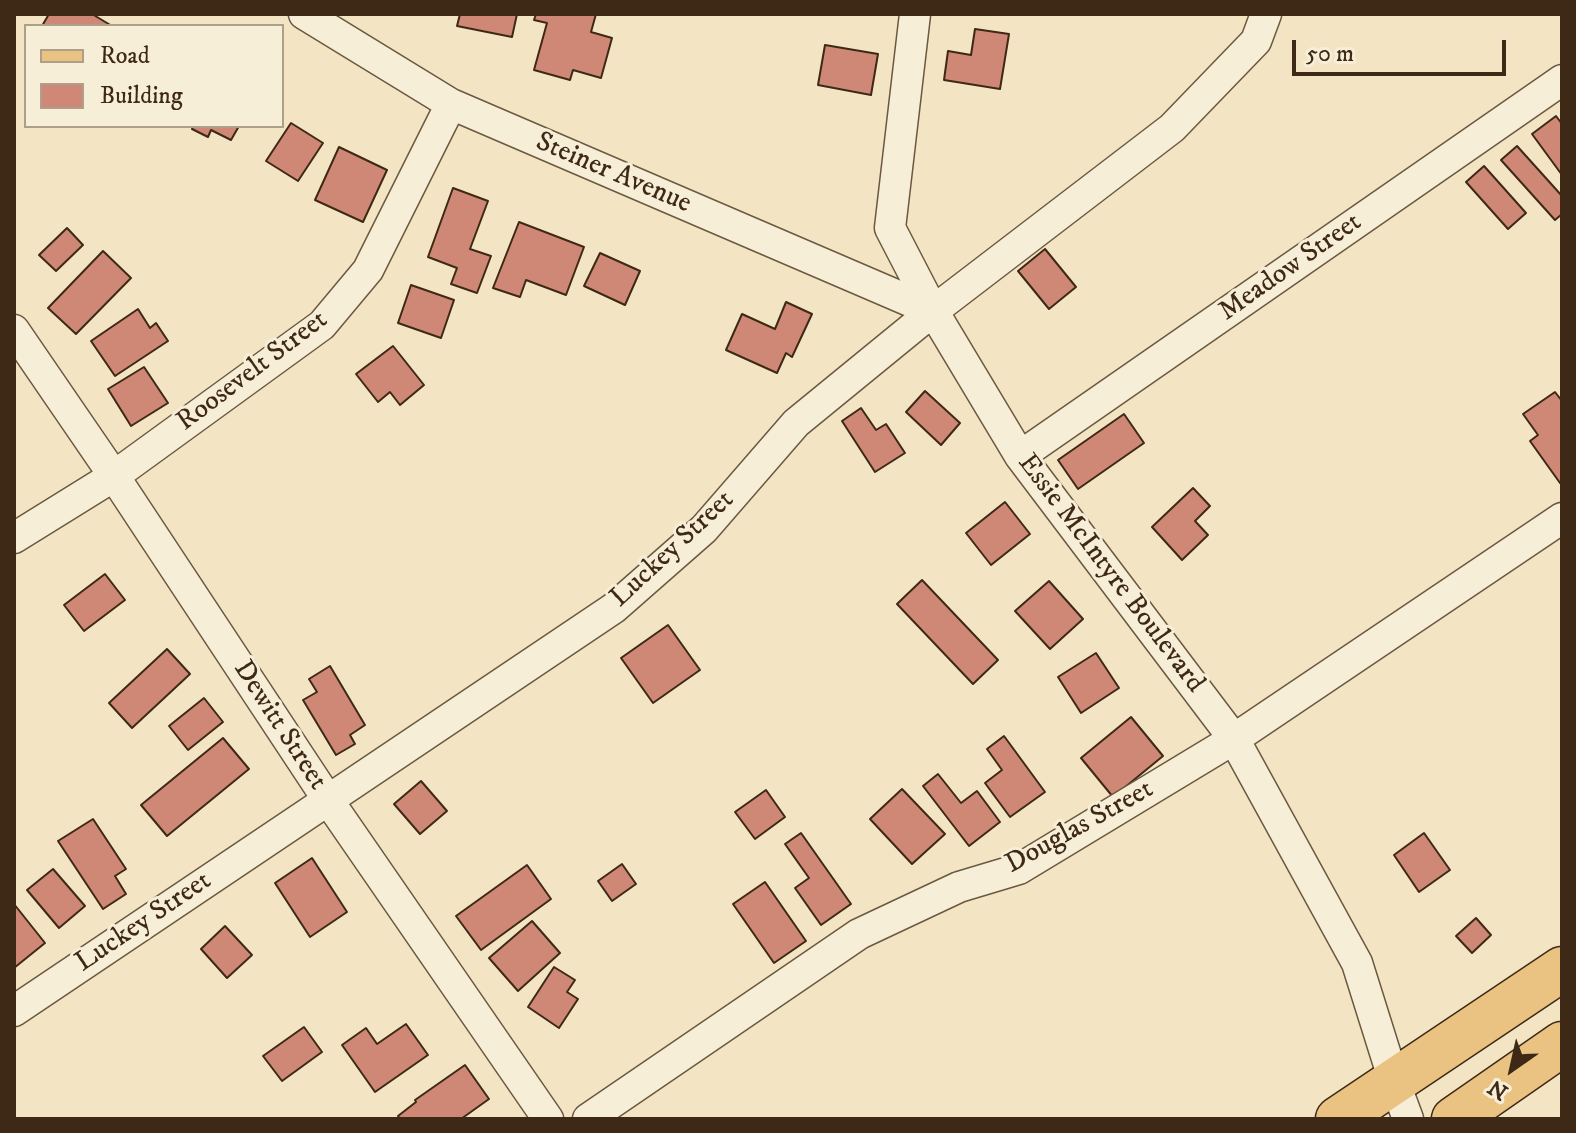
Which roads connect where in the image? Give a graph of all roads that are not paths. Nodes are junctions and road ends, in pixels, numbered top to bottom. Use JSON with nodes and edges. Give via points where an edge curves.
{"nodes":[{"id":1,"x":304,"y":14,"type":"edge"},
{"id":2,"x":915,"y":14,"type":"edge"},
{"id":3,"x":1266,"y":14,"type":"edge"},
{"id":4,"x":1562,"y":80,"type":"edge"},
{"id":5,"x":451,"y":104,"type":"junction"},
{"id":6,"x":933,"y":311,"type":"junction"},
{"id":7,"x":14,"y":330,"type":"edge"},
{"id":8,"x":1020,"y":456,"type":"junction"},
{"id":9,"x":114,"y":476,"type":"junction"},
{"id":10,"x":1562,"y":518,"type":"edge"},
{"id":11,"x":14,"y":538,"type":"edge"},
{"id":12,"x":1234,"y":739,"type":"junction"},
{"id":13,"x":328,"y":800,"type":"junction"},
{"id":14,"x":1562,"y":969,"type":"edge"},
{"id":15,"x":14,"y":1011,"type":"edge"},
{"id":16,"x":1562,"y":1044,"type":"edge"},
{"id":17,"x":1401,"y":1100,"type":"edge"},
{"id":18,"x":548,"y":1119,"type":"edge"},
{"id":19,"x":588,"y":1119,"type":"edge"},
{"id":20,"x":1338,"y":1119,"type":"edge"},
{"id":21,"x":1454,"y":1119,"type":"edge"}],
"edges":[{"from":1,"to":5,"type":"street","name":"Steiner Avenue"},
{"from":2,"to":6,"type":"street","name":"Essie McIntyre Boulevard","via":[[890,228]]},
{"from":3,"to":6,"type":"street","name":"Luckey Street","via":[[1256,41],[1172,128]]},
{"from":4,"to":8,"type":"street","name":"Meadow Street"},
{"from":5,"to":6,"type":"street","name":"Steiner Avenue"},
{"from":5,"to":9,"type":"street","name":"Roosevelt Street","via":[[368,270],[322,325]]},
{"from":6,"to":8,"type":"street","name":"Essie McIntyre Boulevard"},
{"from":6,"to":13,"type":"street","name":"Luckey Street","via":[[796,423],[704,529],[614,608]]},
{"from":7,"to":9,"type":"street","name":"Dewitt Street"},
{"from":8,"to":12,"type":"street","name":"Essie McIntyre Boulevard"},
{"from":9,"to":11,"type":"street","name":"Roosevelt Street"},
{"from":9,"to":13,"type":"street","name":"Dewitt Street"},
{"from":10,"to":12,"type":"street","name":"Douglas Street"},
{"from":12,"to":17,"type":"street","name":"Essie McIntyre Boulevard","via":[[1357,963]]},
{"from":12,"to":19,"type":"street","name":"Douglas Street","via":[[1019,869],[959,887],[859,934]]},
{"from":13,"to":15,"type":"street","name":"Luckey Street"},
{"from":13,"to":18,"type":"street","name":"Dewitt Street"},
{"from":14,"to":17,"type":"main road"},
{"from":16,"to":21,"type":"main road"},
{"from":17,"to":20,"type":"main road"}]}
